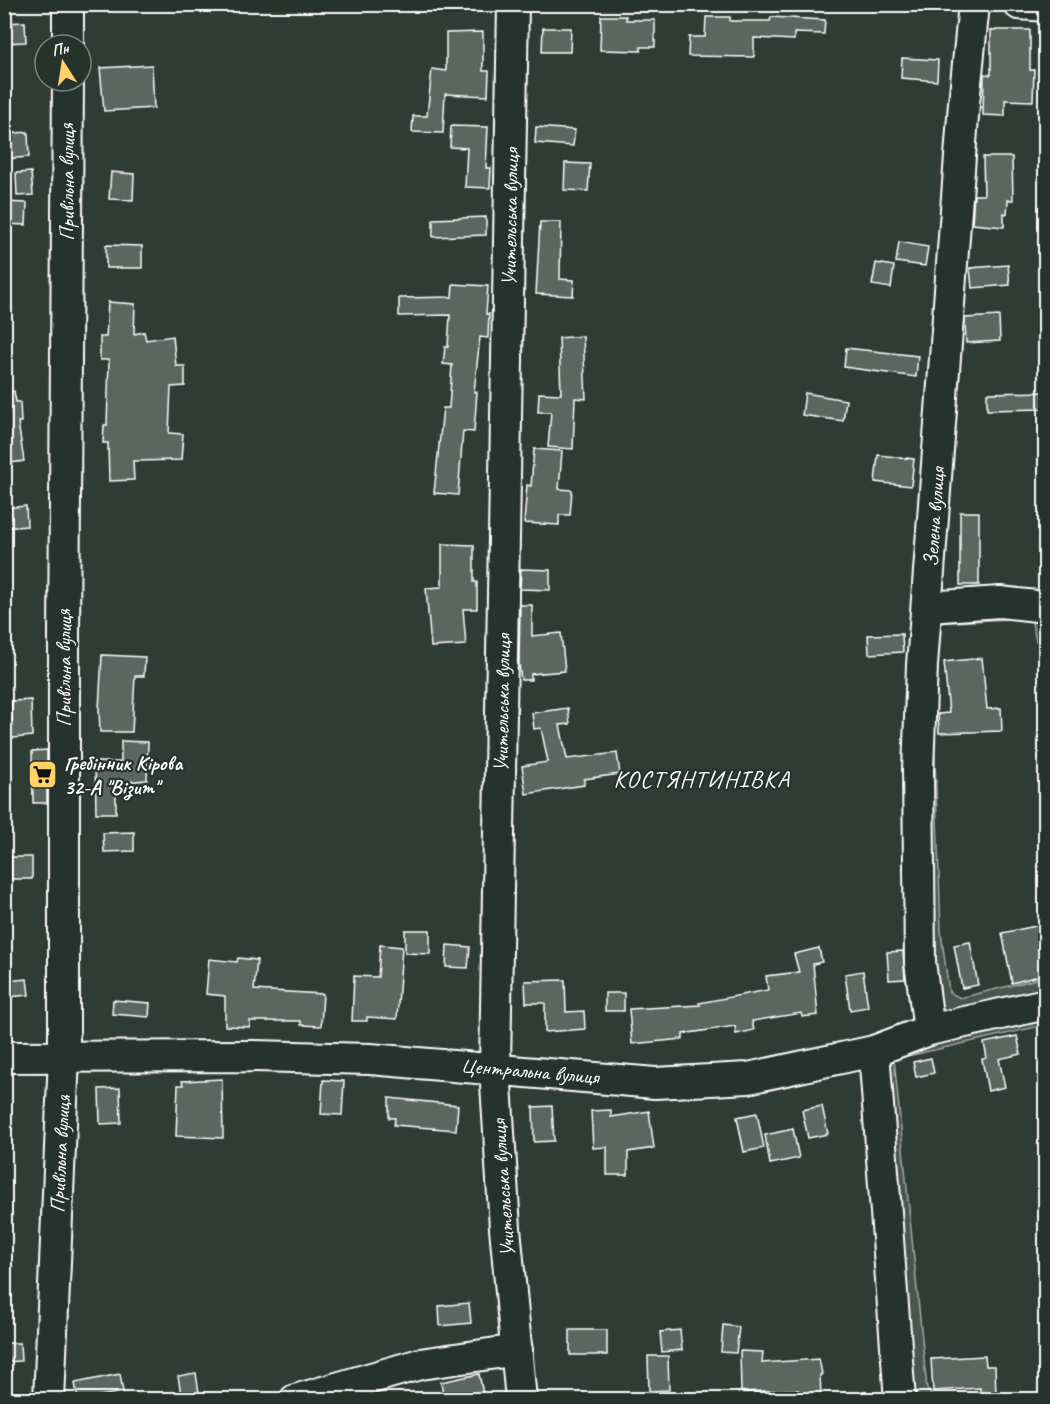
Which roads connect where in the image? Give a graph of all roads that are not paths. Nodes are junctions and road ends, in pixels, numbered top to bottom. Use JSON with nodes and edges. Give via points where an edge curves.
{"nodes":[{"id":1,"x":68,"y":4,"type":"edge"},
{"id":2,"x":513,"y":4,"type":"edge"},
{"id":3,"x":974,"y":4,"type":"edge"},
{"id":4,"x":1019,"y":4,"type":"edge"},
{"id":5,"x":1046,"y":6,"type":"edge"},
{"id":6,"x":68,"y":33,"type":"edge"},
{"id":7,"x":68,"y":93,"type":"edge"},
{"id":8,"x":927,"y":607,"type":"junction"},
{"id":9,"x":1046,"y":607,"type":"edge"},
{"id":10,"x":1046,"y":1004,"type":"edge"},
{"id":11,"x":929,"y":1030,"type":"junction"},
{"id":12,"x":874,"y":1051,"type":"junction"},
{"id":13,"x":64,"y":1056,"type":"junction"},
{"id":14,"x":4,"y":1057,"type":"edge"},
{"id":15,"x":495,"y":1068,"type":"junction"},
{"id":16,"x":517,"y":1350,"type":"junction"},
{"id":17,"x":49,"y":1400,"type":"edge"},
{"id":18,"x":295,"y":1400,"type":"edge"},
{"id":19,"x":521,"y":1400,"type":"edge"},
{"id":20,"x":900,"y":1400,"type":"edge"}],
"edges":[{"from":1,"to":6,"type":"street"},
{"from":2,"to":15,"type":"street","name":"Учительська вулиця"},
{"from":3,"to":8,"type":"street","name":"Зелена вулиця"},
{"from":4,"to":5,"type":"street"},
{"from":7,"to":13,"type":"street","name":"Привільна вулиця"},
{"from":8,"to":9,"type":"street","via":[[1000,602]]},
{"from":8,"to":11,"type":"street","name":"Зелена вулиця","via":[[918,770],[920,962]]},
{"from":10,"to":11,"type":"street","name":"Центральна вулиця"},
{"from":11,"to":12,"type":"street","name":"Центральна вулиця"},
{"from":12,"to":15,"type":"street","name":"Центральна вулиця","via":[[748,1078],[655,1083]]},
{"from":12,"to":20,"type":"street"},
{"from":13,"to":14,"type":"street","name":"Центральна вулиця"},
{"from":13,"to":15,"type":"street","name":"Центральна вулиця","via":[[370,1059]]},
{"from":13,"to":17,"type":"street","name":"Привільна вулиця"},
{"from":15,"to":16,"type":"street","name":"Учительська вулиця"},
{"from":16,"to":18,"type":"street","via":[[420,1364]]},
{"from":16,"to":19,"type":"street","name":"Учительська вулиця"}]}
